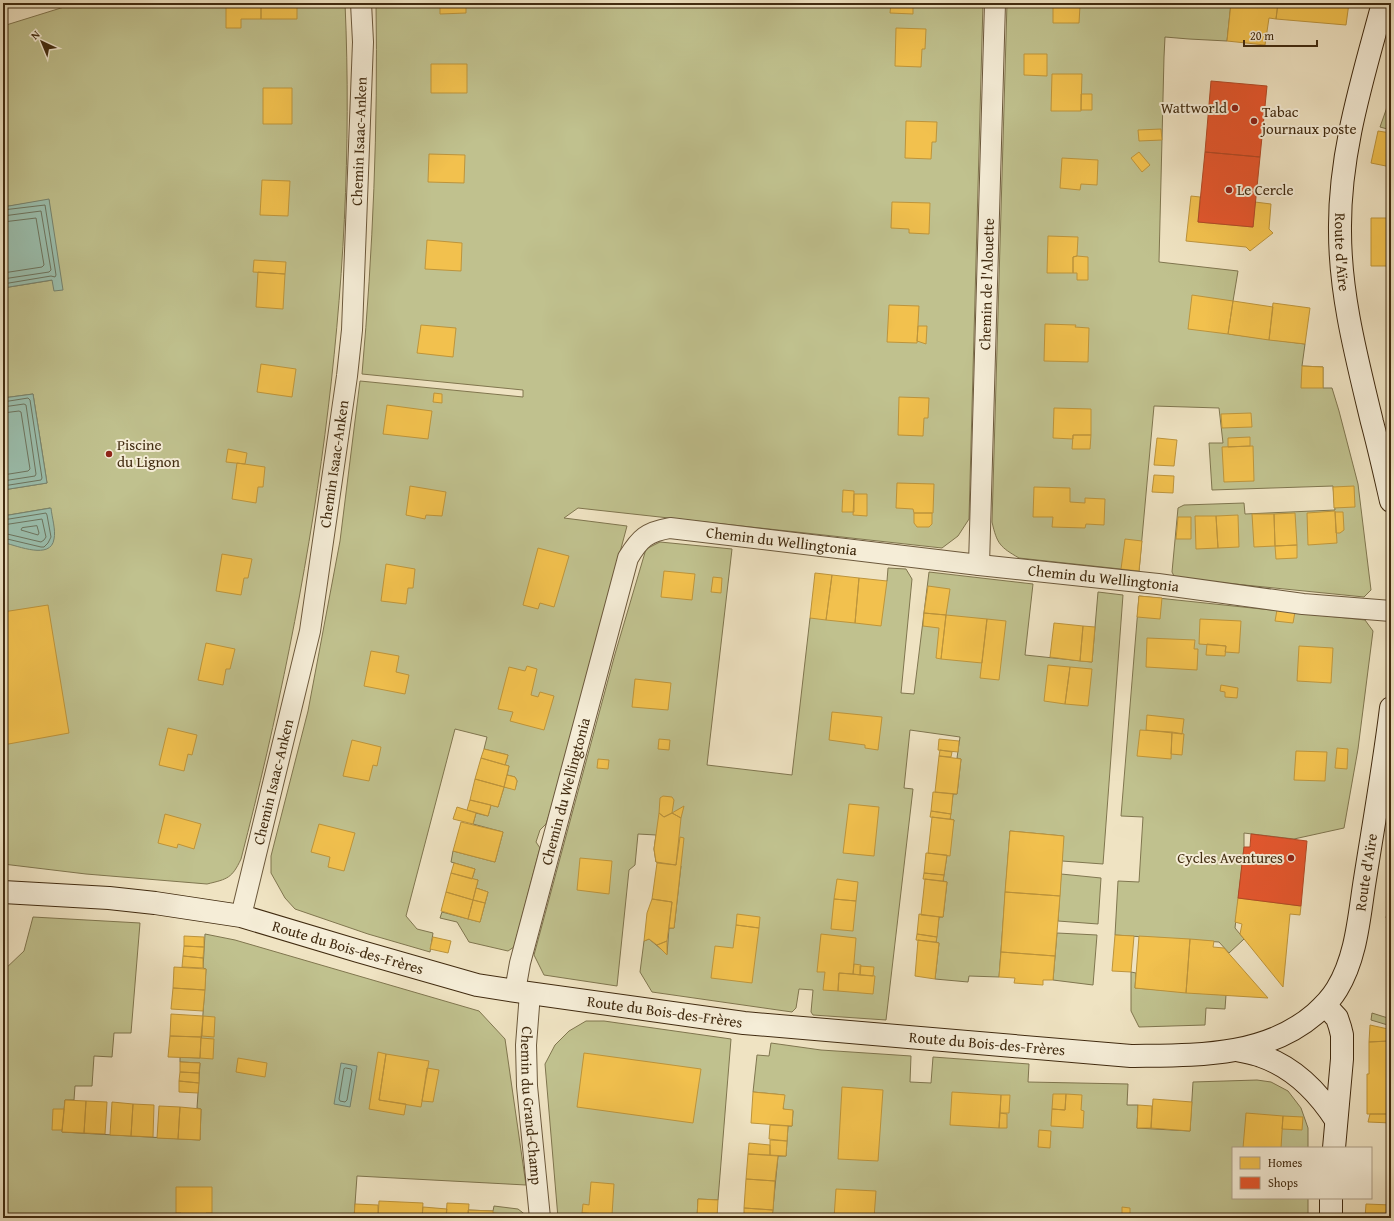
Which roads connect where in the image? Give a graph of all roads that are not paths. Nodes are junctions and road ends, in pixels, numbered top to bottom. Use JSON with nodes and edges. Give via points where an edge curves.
{"nodes":[{"id":1,"x":361,"y":3,"type":"edge"},
{"id":2,"x":995,"y":3,"type":"edge"},
{"id":3,"x":1383,"y":3,"type":"edge"},
{"id":4,"x":1391,"y":501,"type":"edge"},
{"id":5,"x":979,"y":565,"type":"junction"},
{"id":6,"x":1391,"y":611,"type":"edge"},
{"id":7,"x":1391,"y":708,"type":"edge"},
{"id":8,"x":3,"y":892,"type":"edge"},
{"id":9,"x":241,"y":916,"type":"junction"},
{"id":10,"x":523,"y":992,"type":"junction"},
{"id":11,"x":1325,"y":1005,"type":"junction"},
{"id":12,"x":1236,"y":1049,"type":"junction"},
{"id":13,"x":1336,"y":1120,"type":"junction"},
{"id":14,"x":1334,"y":1147,"type":"edge"},
{"id":15,"x":1331,"y":1199,"type":"edge"},
{"id":16,"x":540,"y":1218,"type":"edge"},
{"id":17,"x":1331,"y":1218,"type":"edge"}],
"edges":[{"from":1,"to":9,"type":"street","name":"Chemin Isaac-Anken","via":[[364,42],[352,330],[347,376],[310,631]]},
{"from":2,"to":5,"type":"street","name":"Chemin de l'Alouette"},
{"from":3,"to":4,"type":"street","name":"Route d'Aïre","via":[[1352,119],[1342,189],[1340,231],[1345,298],[1357,363]]},
{"from":5,"to":6,"type":"street","name":"Chemin du Wellingtonia","via":[[1158,584],[1303,604]]},
{"from":5,"to":10,"type":"street","name":"Chemin du Wellingtonia","via":[[670,528],[656,530],[646,536],[628,558],[520,963]]},
{"from":7,"to":11,"type":"street","name":"Route d'Aïre","via":[[1356,939],[1337,990]]},
{"from":8,"to":9,"type":"street","name":"Route du Bois-des-Frères","via":[[125,900],[199,908]]},
{"from":9,"to":10,"type":"street","name":"Route du Bois-des-Frères","via":[[470,983]]},
{"from":10,"to":12,"type":"street","name":"Route du Bois-des-Frères","via":[[744,1023],[1124,1055],[1185,1055]]},
{"from":10,"to":16,"type":"street","name":"Chemin du Grand-Champ","via":[[527,1086]]},
{"from":11,"to":12,"type":"street","name":"Route du Bois-des-Frères","via":[[1308,1020],[1278,1038]]},
{"from":11,"to":13,"type":"street","via":[[1337,1018],[1342,1035]]},
{"from":12,"to":13,"type":"street","via":[[1262,1056],[1295,1074],[1326,1104]]},
{"from":13,"to":14,"type":"street"},
{"from":15,"to":17,"type":"street"}]}
